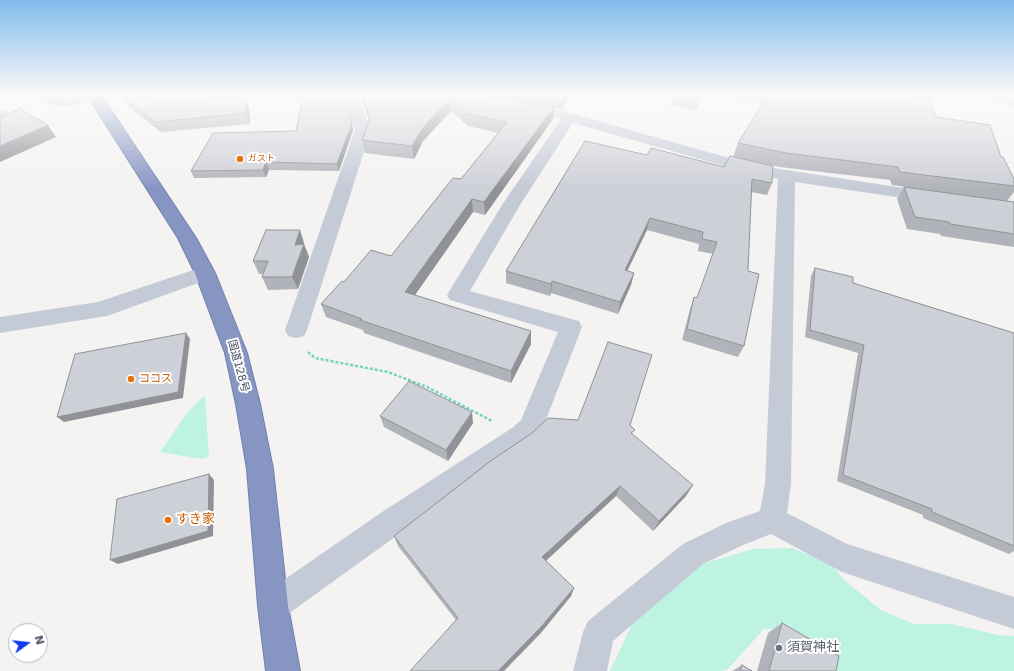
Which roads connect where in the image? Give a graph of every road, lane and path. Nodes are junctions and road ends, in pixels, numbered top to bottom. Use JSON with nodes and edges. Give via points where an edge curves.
{"nodes":[{"id":1,"x":114,"y":126,"type":"edge"},
{"id":2,"x":362,"y":126,"type":"edge"},
{"id":3,"x":563,"y":126,"type":"edge"},
{"id":4,"x":606,"y":126,"type":"edge"},
{"id":5,"x":787,"y":176,"type":"junction"},
{"id":6,"x":943,"y":199,"type":"edge"},
{"id":7,"x":205,"y":273,"type":"junction"},
{"id":8,"x":0,"y":326,"type":"edge"},
{"id":9,"x":296,"y":330,"type":"joint"},
{"id":10,"x":521,"y":436,"type":"junction"},
{"id":11,"x":772,"y":520,"type":"junction"},
{"id":12,"x":273,"y":606,"type":"junction"},
{"id":13,"x":1014,"y":613,"type":"edge"},
{"id":14,"x":283,"y":671,"type":"edge"},
{"id":15,"x":590,"y":671,"type":"edge"}],
"edges":[{"from":1,"to":7,"type":"highway","name":"国道128号","via":[[187,238]]},
{"from":2,"to":9,"type":"street","via":[[363,130]]},
{"from":3,"to":10,"type":"street","via":[[511,205],[457,295],[571,328],[531,427]]},
{"from":4,"to":5,"type":"street","via":[[722,162]]},
{"from":5,"to":6,"type":"street"},
{"from":5,"to":11,"type":"street","via":[[778,484]]},
{"from":7,"to":8,"type":"street","via":[[100,310]]},
{"from":7,"to":12,"type":"highway","name":"国道128号","via":[[236,353],[248,404],[260,469]]},
{"from":9,"to":10,"type":"path","via":[[300,346],[315,358],[388,372],[427,387]]},
{"from":10,"to":12,"type":"street"},
{"from":11,"to":13,"type":"street","via":[[842,557]]},
{"from":11,"to":15,"type":"street","via":[[736,533],[693,554],[599,632]]},
{"from":12,"to":14,"type":"highway","name":"国道128号"}]}
